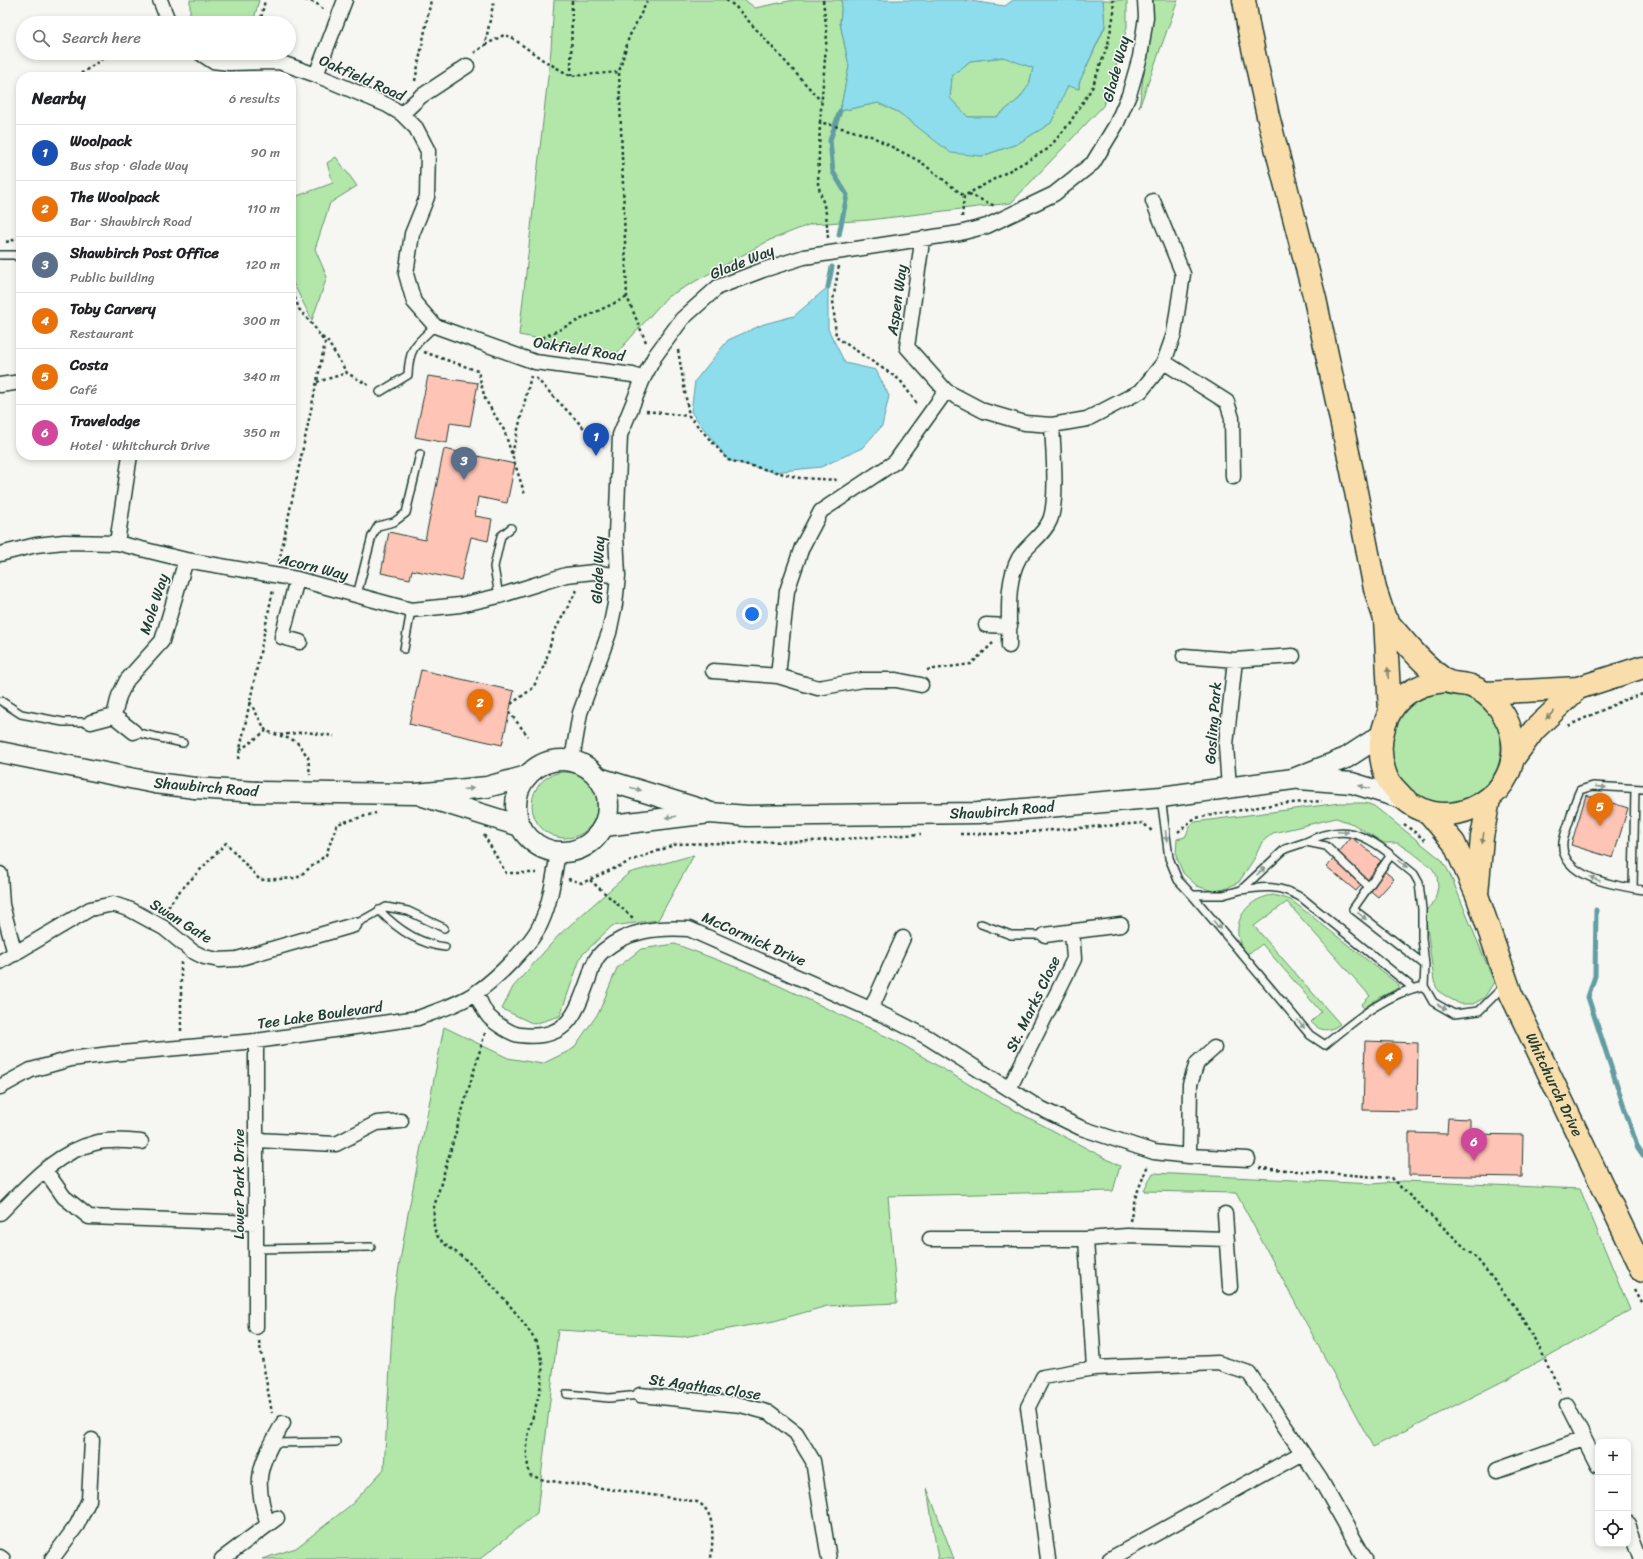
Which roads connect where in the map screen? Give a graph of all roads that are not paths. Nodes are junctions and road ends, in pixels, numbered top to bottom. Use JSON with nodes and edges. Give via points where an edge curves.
{"nodes":[{"id":1,"x":160,"y":0,"type":"edge"},
{"id":2,"x":345,"y":0,"type":"edge"},
{"id":3,"x":1145,"y":0,"type":"edge"},
{"id":4,"x":1244,"y":0,"type":"edge"},
{"id":5,"x":166,"y":16,"type":"edge"},
{"id":6,"x":210,"y":60,"type":"edge"},
{"id":7,"x":467,"y":66,"type":"road end"},
{"id":8,"x":316,"y":75,"type":"junction"},
{"id":9,"x":402,"y":114,"type":"junction"},
{"id":10,"x":1154,"y":201,"type":"dead end"},
{"id":11,"x":921,"y":240,"type":"junction"},
{"id":12,"x":0,"y":255,"type":"edge"},
{"id":13,"x":16,"y":256,"type":"edge"},
{"id":14,"x":435,"y":326,"type":"junction"},
{"id":15,"x":1164,"y":362,"type":"junction"},
{"id":16,"x":643,"y":379,"type":"junction"},
{"id":17,"x":16,"y":383,"type":"edge"},
{"id":18,"x":0,"y":385,"type":"edge"},
{"id":19,"x":946,"y":391,"type":"junction"},
{"id":20,"x":380,"y":392,"type":"road end"},
{"id":21,"x":1052,"y":425,"type":"junction"},
{"id":22,"x":420,"y":454,"type":"dead end"},
{"id":23,"x":129,"y":460,"type":"edge"},
{"id":24,"x":1233,"y":477,"type":"dead end"},
{"id":25,"x":511,"y":528,"type":"dead end"},
{"id":26,"x":117,"y":542,"type":"junction"},
{"id":27,"x":0,"y":554,"type":"edge"},
{"id":28,"x":186,"y":560,"type":"junction"},
{"id":29,"x":618,"y":576,"type":"junction"},
{"id":30,"x":297,"y":578,"type":"junction"},
{"id":31,"x":357,"y":595,"type":"junction"},
{"id":32,"x":499,"y":596,"type":"junction"},
{"id":33,"x":411,"y":610,"type":"junction"},
{"id":34,"x":1386,"y":619,"type":"junction"},
{"id":35,"x":300,"y":642,"type":"dead end"},
{"id":36,"x":1009,"y":646,"type":"dead end"},
{"id":37,"x":404,"y":649,"type":"dead end"},
{"id":38,"x":1184,"y":656,"type":"dead end"},
{"id":39,"x":1293,"y":656,"type":"dead end"},
{"id":40,"x":1235,"y":660,"type":"junction"},
{"id":41,"x":1643,"y":668,"type":"edge"},
{"id":42,"x":713,"y":671,"type":"dead end"},
{"id":43,"x":778,"y":676,"type":"junction"},
{"id":44,"x":1446,"y":681,"type":"junction"},
{"id":45,"x":921,"y":685,"type":"road end"},
{"id":46,"x":1578,"y":688,"type":"junction"},
{"id":47,"x":1485,"y":693,"type":"junction"},
{"id":48,"x":1,"y":701,"type":"edge"},
{"id":49,"x":1390,"y":712,"type":"junction"},
{"id":50,"x":114,"y":716,"type":"junction"},
{"id":51,"x":91,"y":722,"type":"joint"},
{"id":52,"x":134,"y":732,"type":"joint"},
{"id":53,"x":1380,"y":736,"type":"junction"},
{"id":54,"x":183,"y":743,"type":"dead end"},
{"id":55,"x":0,"y":752,"type":"edge"},
{"id":56,"x":572,"y":760,"type":"junction"},
{"id":57,"x":1512,"y":760,"type":"junction"},
{"id":58,"x":527,"y":776,"type":"junction"},
{"id":59,"x":599,"y":778,"type":"junction"},
{"id":60,"x":1293,"y":778,"type":"junction"},
{"id":61,"x":1229,"y":788,"type":"junction"},
{"id":62,"x":1635,"y":789,"type":"junction"},
{"id":63,"x":1643,"y":789,"type":"edge"},
{"id":64,"x":416,"y":794,"type":"junction"},
{"id":65,"x":1161,"y":797,"type":"junction"},
{"id":66,"x":1402,"y":798,"type":"junction"},
{"id":67,"x":1489,"y":799,"type":"junction"},
{"id":68,"x":710,"y":812,"type":"junction"},
{"id":69,"x":1429,"y":813,"type":"junction"},
{"id":70,"x":520,"y":826,"type":"junction"},
{"id":71,"x":604,"y":826,"type":"junction"},
{"id":72,"x":1306,"y":842,"type":"junction"},
{"id":73,"x":558,"y":852,"type":"junction"},
{"id":74,"x":1391,"y":855,"type":"junction"},
{"id":75,"x":0,"y":874,"type":"edge"},
{"id":76,"x":1368,"y":886,"type":"junction"},
{"id":77,"x":1633,"y":888,"type":"junction"},
{"id":78,"x":1241,"y":890,"type":"junction"},
{"id":79,"x":1643,"y":890,"type":"edge"},
{"id":80,"x":1192,"y":895,"type":"junction"},
{"id":81,"x":1477,"y":895,"type":"junction"},
{"id":82,"x":379,"y":910,"type":"junction"},
{"id":83,"x":981,"y":924,"type":"dead end"},
{"id":84,"x":354,"y":925,"type":"joint"},
{"id":85,"x":1121,"y":925,"type":"dead end"},
{"id":86,"x":444,"y":928,"type":"dead end"},
{"id":87,"x":1072,"y":931,"type":"junction"},
{"id":88,"x":1045,"y":935,"type":"joint"},
{"id":89,"x":903,"y":938,"type":"dead end"},
{"id":90,"x":446,"y":947,"type":"dead end"},
{"id":91,"x":15,"y":954,"type":"junction"},
{"id":92,"x":0,"y":962,"type":"edge"},
{"id":93,"x":1425,"y":964,"type":"junction"},
{"id":94,"x":1424,"y":986,"type":"junction"},
{"id":95,"x":1413,"y":988,"type":"junction"},
{"id":96,"x":476,"y":993,"type":"junction"},
{"id":97,"x":1511,"y":994,"type":"junction"},
{"id":98,"x":871,"y":1010,"type":"junction"},
{"id":99,"x":256,"y":1042,"type":"junction"},
{"id":100,"x":1214,"y":1048,"type":"dead end"},
{"id":101,"x":1,"y":1082,"type":"edge"},
{"id":102,"x":1009,"y":1089,"type":"junction"},
{"id":103,"x":401,"y":1121,"type":"dead end"},
{"id":104,"x":256,"y":1140,"type":"junction"},
{"id":105,"x":141,"y":1142,"type":"dead end"},
{"id":106,"x":1189,"y":1156,"type":"junction"},
{"id":107,"x":1248,"y":1159,"type":"road end"},
{"id":108,"x":44,"y":1170,"type":"junction"},
{"id":109,"x":0,"y":1213,"type":"edge"},
{"id":110,"x":1225,"y":1214,"type":"dead end"},
{"id":111,"x":256,"y":1223,"type":"junction"},
{"id":112,"x":930,"y":1239,"type":"dead end"},
{"id":113,"x":1086,"y":1239,"type":"junction"},
{"id":114,"x":1227,"y":1239,"type":"junction"},
{"id":115,"x":371,"y":1247,"type":"dead end"},
{"id":116,"x":256,"y":1249,"type":"junction"},
{"id":117,"x":1643,"y":1271,"type":"edge"},
{"id":118,"x":1230,"y":1287,"type":"dead end"},
{"id":119,"x":256,"y":1327,"type":"road end"},
{"id":120,"x":1094,"y":1368,"type":"junction"},
{"id":121,"x":567,"y":1394,"type":"dead end"},
{"id":122,"x":640,"y":1395,"type":"joint"},
{"id":123,"x":1567,"y":1405,"type":"road end"},
{"id":124,"x":283,"y":1423,"type":"road end"},
{"id":125,"x":1584,"y":1438,"type":"junction"},
{"id":126,"x":92,"y":1440,"type":"dead end"},
{"id":127,"x":336,"y":1442,"type":"dead end"},
{"id":128,"x":272,"y":1443,"type":"junction"},
{"id":129,"x":1302,"y":1453,"type":"junction"},
{"id":130,"x":1595,"y":1460,"type":"edge"},
{"id":131,"x":1497,"y":1470,"type":"dead end"},
{"id":132,"x":1631,"y":1532,"type":"edge"},
{"id":133,"x":0,"y":1557,"type":"edge"},
{"id":134,"x":3,"y":1559,"type":"edge"},
{"id":135,"x":52,"y":1559,"type":"edge"},
{"id":136,"x":222,"y":1559,"type":"edge"},
{"id":137,"x":829,"y":1559,"type":"edge"},
{"id":138,"x":1048,"y":1559,"type":"edge"},
{"id":139,"x":1110,"y":1559,"type":"edge"},
{"id":140,"x":1365,"y":1559,"type":"edge"},
{"id":141,"x":1641,"y":1559,"type":"edge"}],
"edges":[{"from":1,"to":5,"type":"street"},
{"from":2,"to":8,"type":"street"},
{"from":3,"to":11,"type":"street","name":"Glade Way","via":[[1146,17],[1140,57],[1129,96],[1116,126],[1092,163],[1054,194],[987,226]]},
{"from":4,"to":34,"type":"main road","via":[[1268,116],[1315,299],[1375,589]]},
{"from":6,"to":8,"type":"street","name":"Oakfield Road","via":[[229,63],[279,62]]},
{"from":7,"to":9,"type":"street","via":[[420,97]]},
{"from":8,"to":9,"type":"street","name":"Oakfield Road"},
{"from":9,"to":14,"type":"street","name":"Oakfield Road","via":[[416,128],[428,151],[427,197],[412,234],[406,274],[414,302]]},
{"from":10,"to":15,"type":"street","name":"Aspen Way","via":[[1183,274],[1174,334]]},
{"from":11,"to":16,"type":"street","name":"Glade Way","via":[[836,251],[797,259],[718,287],[682,319],[655,356]]},
{"from":11,"to":19,"type":"street","name":"Aspen Way","via":[[907,347]]},
{"from":12,"to":13,"type":"lane"},
{"from":14,"to":16,"type":"street","name":"Oakfield Road","via":[[529,360],[633,375]]},
{"from":14,"to":20,"type":"lane","via":[[413,348],[408,359],[408,375]]},
{"from":15,"to":21,"type":"street","name":"Aspen Way","via":[[1141,391],[1087,419]]},
{"from":15,"to":24,"type":"street","via":[[1227,402],[1232,418]]},
{"from":16,"to":29,"type":"street","name":"Glade Way","via":[[620,434],[616,535]]},
{"from":17,"to":18,"type":"street"},
{"from":19,"to":21,"type":"street","name":"Aspen Way","via":[[984,411],[1025,423]]},
{"from":19,"to":43,"type":"street","via":[[895,462],[821,512],[802,547],[787,591]]},
{"from":21,"to":36,"type":"street","via":[[1054,494],[1050,520],[1019,558],[1014,572],[998,625]]},
{"from":22,"to":31,"type":"lane","via":[[406,513],[394,522],[378,526],[372,536]]},
{"from":23,"to":26,"type":"street"},
{"from":25,"to":32,"type":"lane","via":[[501,536],[494,567]]},
{"from":26,"to":27,"type":"street","name":"Acorn Way","via":[[64,542],[36,545]]},
{"from":26,"to":28,"type":"street","name":"Acorn Way"},
{"from":28,"to":30,"type":"street","name":"Acorn Way"},
{"from":28,"to":50,"type":"street","name":"Mole Way","via":[[162,641],[127,680],[119,696]]},
{"from":29,"to":32,"type":"street","name":"Acorn Way","via":[[594,572],[566,575]]},
{"from":29,"to":56,"type":"street","name":"Glade Way","via":[[609,633],[580,713]]},
{"from":30,"to":31,"type":"street","name":"Acorn Way"},
{"from":30,"to":35,"type":"street","via":[[282,637]]},
{"from":31,"to":33,"type":"street","name":"Acorn Way"},
{"from":32,"to":33,"type":"street","name":"Acorn Way","via":[[460,605]]},
{"from":33,"to":37,"type":"lane"},
{"from":34,"to":44,"type":"main road","via":[[1416,656]]},
{"from":49,"to":34,"type":"main road","one_way":true},
{"from":38,"to":40,"type":"street"},
{"from":39,"to":40,"type":"street"},
{"from":40,"to":61,"type":"street","name":"Gosling Park","via":[[1226,745]]},
{"from":41,"to":46,"type":"main road"},
{"from":42,"to":43,"type":"street"},
{"from":43,"to":45,"type":"street","via":[[818,688],[863,680],[896,680]]},
{"from":44,"to":47,"type":"main road","via":[[1471,686]]},
{"from":44,"to":49,"type":"main road","via":[[1415,688],[1401,698]]},
{"from":46,"to":47,"type":"main road"},
{"from":46,"to":57,"type":"main road","one_way":true,"via":[[1534,730]]},
{"from":47,"to":57,"type":"main road","via":[[1500,708],[1508,722],[1513,741]]},
{"from":48,"to":51,"type":"lane","via":[[21,714],[63,722]]},
{"from":49,"to":53,"type":"main road"},
{"from":50,"to":51,"type":"street"},
{"from":50,"to":52,"type":"street"},
{"from":52,"to":54,"type":"lane"},
{"from":53,"to":60,"type":"main road","name":"Shawbirch Road","via":[[1346,758]]},
{"from":53,"to":66,"type":"main road","via":[[1380,761],[1387,779]]},
{"from":55,"to":64,"type":"main road","name":"Shawbirch Road","bridge":true,"via":[[155,783],[195,788],[257,792]]},
{"from":56,"to":58,"type":"main road","via":[[547,762],[536,767]]},
{"from":56,"to":59,"type":"main road","via":[[591,770]]},
{"from":57,"to":67,"type":"main road","via":[[1504,782]]},
{"from":64,"to":58,"type":"main road","name":"Shawbirch Road","one_way":true,"via":[[487,786]]},
{"from":58,"to":70,"type":"main road","via":[[519,787],[516,800]]},
{"from":59,"to":68,"type":"main road","name":"Shawbirch Road","one_way":true},
{"from":59,"to":71,"type":"main road","via":[[608,801],[608,814]]},
{"from":60,"to":61,"type":"main road","name":"Shawbirch Road"},
{"from":66,"to":60,"type":"main road","name":"Shawbirch Road","one_way":true,"via":[[1352,783]]},
{"from":61,"to":65,"type":"main road","name":"Shawbirch Road"},
{"from":62,"to":63,"type":"lane"},
{"from":62,"to":77,"type":"lane"},
{"from":77,"to":62,"type":"lane","one_way":true,"via":[[1599,881],[1580,872],[1568,861],[1563,842],[1580,790],[1593,786]]},
{"from":64,"to":70,"type":"main road","name":"Shawbirch Road"},
{"from":65,"to":68,"type":"main road","name":"Shawbirch Road","via":[[978,813],[747,816]]},
{"from":65,"to":80,"type":"lane","one_way":true,"via":[[1168,858],[1178,880]]},
{"from":66,"to":69,"type":"main road"},
{"from":67,"to":69,"type":"main road","via":[[1472,810],[1451,814]]},
{"from":67,"to":81,"type":"main road","name":"Whitchurch Drive","one_way":true,"via":[[1482,837]]},
{"from":68,"to":71,"type":"main road","name":"Shawbirch Road","one_way":true},
{"from":69,"to":81,"type":"main road","name":"Whitchurch Drive","via":[[1454,843]]},
{"from":70,"to":73,"type":"main road","via":[[529,839],[542,848]]},
{"from":71,"to":73,"type":"main road","via":[[598,836],[580,849]]},
{"from":72,"to":74,"type":"lane","one_way":true,"via":[[1331,832],[1346,832],[1370,840]]},
{"from":72,"to":76,"type":"lane","via":[[1326,846]]},
{"from":78,"to":72,"type":"lane","one_way":true,"via":[[1285,849]]},
{"from":73,"to":96,"type":"street","name":"Tee Lake Boulevard","via":[[548,903],[540,925],[519,954]]},
{"from":74,"to":76,"type":"lane"},
{"from":74,"to":93,"type":"lane","one_way":true,"via":[[1414,874],[1419,882]]},
{"from":75,"to":91,"type":"street","via":[[2,905]]},
{"from":76,"to":93,"type":"lane","one_way":true,"via":[[1353,909]]},
{"from":77,"to":79,"type":"lane"},
{"from":78,"to":80,"type":"lane","via":[[1223,895]]},
{"from":78,"to":95,"type":"lane","via":[[1267,886],[1292,892]]},
{"from":80,"to":95,"type":"lane","one_way":true,"via":[[1310,1035],[1325,1045],[1366,1012]]},
{"from":81,"to":97,"type":"main road","name":"Whitchurch Drive"},
{"from":82,"to":84,"type":"lane"},
{"from":82,"to":86,"type":"lane","via":[[386,907],[408,911]]},
{"from":82,"to":90,"type":"lane","via":[[392,924],[417,939],[432,946]]},
{"from":83,"to":88,"type":"lane","via":[[1011,935]]},
{"from":84,"to":91,"type":"street","name":"Swan Gate","via":[[237,959],[219,960],[192,951],[157,924],[113,904],[90,909]]},
{"from":85,"to":87,"type":"street","name":"St. Marks Close"},
{"from":87,"to":88,"type":"street","name":"St. Marks Close"},
{"from":87,"to":102,"type":"street","name":"St. Marks Close","via":[[1074,959]]},
{"from":89,"to":98,"type":"street"},
{"from":91,"to":92,"type":"street","name":"Swan Gate"},
{"from":93,"to":94,"type":"lane"},
{"from":94,"to":95,"type":"lane"},
{"from":94,"to":97,"type":"lane","one_way":true,"via":[[1434,1002],[1454,1014],[1478,1011],[1501,989]]},
{"from":96,"to":98,"type":"street","name":"McCormick Drive","via":[[489,1017],[516,1035],[537,1037],[556,1031],[572,1019],[581,1002],[593,966],[601,953],[615,942],[647,930],[666,927],[689,929]]},
{"from":96,"to":99,"type":"street","name":"Tee Lake Boulevard","via":[[418,1018]]},
{"from":97,"to":117,"type":"main road","name":"Whitchurch Drive"},
{"from":98,"to":102,"type":"street","name":"McCormick Drive","via":[[927,1037]]},
{"from":99,"to":101,"type":"street","name":"Tee Lake Boulevard","via":[[71,1059],[31,1070]]},
{"from":99,"to":104,"type":"street","name":"Lower Park Drive"},
{"from":100,"to":106,"type":"street","via":[[1197,1063],[1190,1084]]},
{"from":102,"to":106,"type":"street","name":"McCormick Drive","via":[[1036,1106],[1082,1128],[1154,1152]]},
{"from":103,"to":104,"type":"street","via":[[377,1123],[336,1144]]},
{"from":104,"to":111,"type":"street","name":"Lower Park Drive"},
{"from":105,"to":108,"type":"street","via":[[96,1142],[76,1149]]},
{"from":106,"to":107,"type":"street","name":"McCormick Drive"},
{"from":108,"to":109,"type":"street"},
{"from":108,"to":111,"type":"street","via":[[64,1197],[89,1217]]},
{"from":110,"to":114,"type":"street"},
{"from":111,"to":116,"type":"street","name":"Lower Park Drive"},
{"from":112,"to":113,"type":"street"},
{"from":113,"to":114,"type":"street","via":[[1127,1236]]},
{"from":113,"to":120,"type":"street"},
{"from":114,"to":118,"type":"street"},
{"from":115,"to":116,"type":"lane"},
{"from":116,"to":119,"type":"street","name":"Lower Park Drive"},
{"from":120,"to":129,"type":"street","via":[[1218,1363],[1249,1373]]},
{"from":120,"to":138,"type":"street","via":[[1043,1377],[1028,1407]]},
{"from":121,"to":122,"type":"lane","via":[[609,1398]]},
{"from":122,"to":137,"type":"street","name":"St Agathas Close","via":[[741,1405],[770,1413],[796,1433],[813,1462]]},
{"from":123,"to":125,"type":"street"},
{"from":124,"to":128,"type":"street"},
{"from":125,"to":130,"type":"street"},
{"from":125,"to":131,"type":"street"},
{"from":126,"to":135,"type":"street","via":[[89,1500],[77,1525]]},
{"from":127,"to":128,"type":"lane"},
{"from":128,"to":136,"type":"street","via":[[259,1479],[260,1501],[272,1521]]},
{"from":129,"to":139,"type":"street"},
{"from":129,"to":140,"type":"street","via":[[1320,1479]]},
{"from":132,"to":141,"type":"street"},
{"from":133,"to":134,"type":"street"}]}
